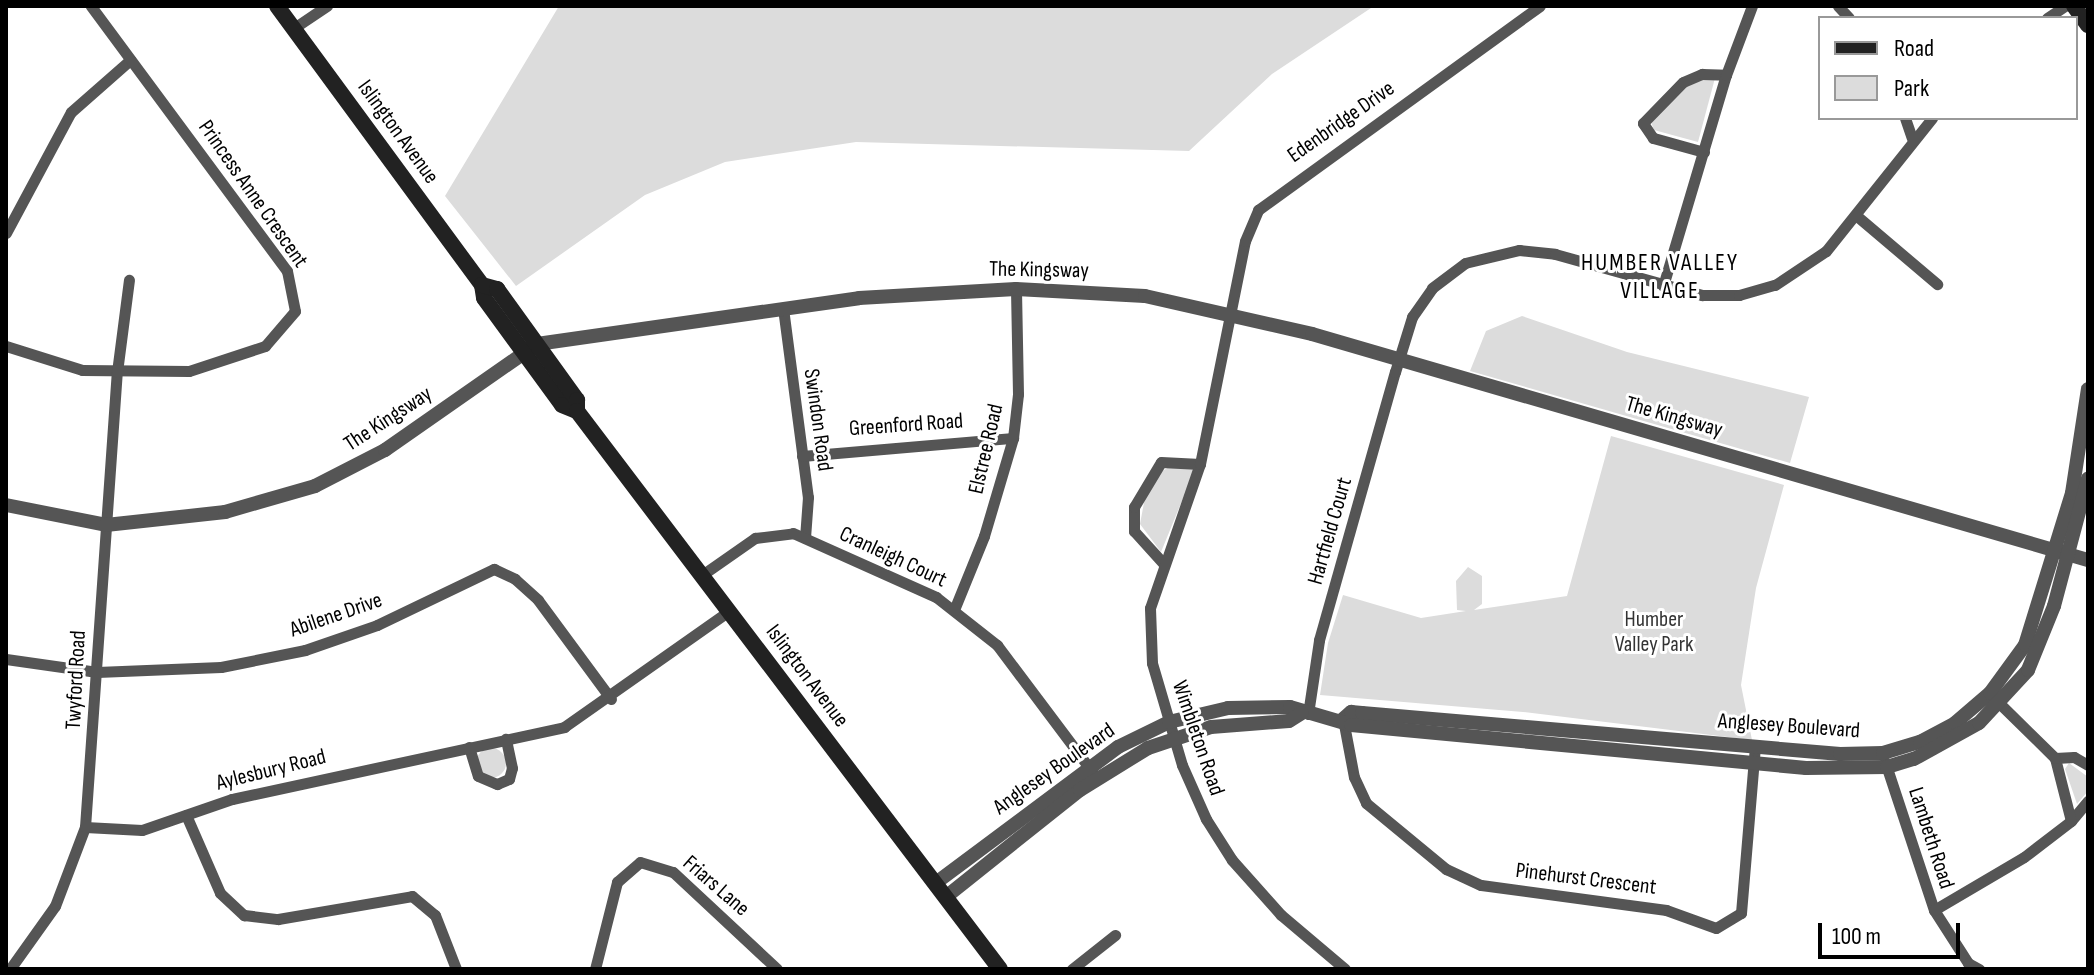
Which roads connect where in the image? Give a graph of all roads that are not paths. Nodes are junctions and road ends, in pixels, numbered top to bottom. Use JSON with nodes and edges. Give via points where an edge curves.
{"nodes":[{"id":1,"x":91,"y":6,"type":"edge"},
{"id":2,"x":277,"y":6,"type":"edge"},
{"id":3,"x":327,"y":6,"type":"edge"},
{"id":4,"x":1540,"y":6,"type":"edge"},
{"id":5,"x":1752,"y":6,"type":"edge"},
{"id":6,"x":2074,"y":6,"type":"edge"},
{"id":7,"x":2088,"y":25,"type":"edge"},
{"id":8,"x":294,"y":28,"type":"junction"},
{"id":9,"x":130,"y":60,"type":"junction"},
{"id":10,"x":1726,"y":75,"type":"junction"},
{"id":11,"x":1906,"y":120,"type":"edge"},
{"id":12,"x":1930,"y":120,"type":"edge"},
{"id":13,"x":1912,"y":138,"type":"junction"},
{"id":14,"x":1704,"y":152,"type":"junction"},
{"id":15,"x":1858,"y":217,"type":"junction"},
{"id":16,"x":6,"y":233,"type":"edge"},
{"id":17,"x":129,"y":280,"type":"dead end"},
{"id":18,"x":1937,"y":284,"type":"dead end"},
{"id":19,"x":1663,"y":286,"type":"junction"},
{"id":20,"x":1016,"y":289,"type":"junction"},
{"id":21,"x":783,"y":308,"type":"junction"},
{"id":22,"x":1229,"y":315,"type":"junction"},
{"id":23,"x":6,"y":346,"type":"edge"},
{"id":24,"x":530,"y":348,"type":"junction"},
{"id":25,"x":1398,"y":360,"type":"junction"},
{"id":26,"x":117,"y":372,"type":"junction"},
{"id":27,"x":2088,"y":389,"type":"edge"},
{"id":28,"x":1013,"y":438,"type":"junction"},
{"id":29,"x":802,"y":456,"type":"junction"},
{"id":30,"x":1200,"y":464,"type":"junction"},
{"id":31,"x":2088,"y":478,"type":"edge"},
{"id":32,"x":6,"y":505,"type":"edge"},
{"id":33,"x":106,"y":525,"type":"junction"},
{"id":34,"x":805,"y":538,"type":"junction"},
{"id":35,"x":2062,"y":552,"type":"junction"},
{"id":36,"x":2088,"y":560,"type":"edge"},
{"id":37,"x":1163,"y":563,"type":"junction"},
{"id":38,"x":702,"y":575,"type":"junction"},
{"id":39,"x":954,"y":610,"type":"junction"},
{"id":40,"x":729,"y":611,"type":"junction"},
{"id":41,"x":6,"y":659,"type":"edge"},
{"id":42,"x":97,"y":672,"type":"junction"},
{"id":43,"x":1995,"y":698,"type":"junction"},
{"id":44,"x":611,"y":699,"type":"junction"},
{"id":45,"x":1305,"y":713,"type":"junction"},
{"id":46,"x":1343,"y":719,"type":"junction"},
{"id":47,"x":1169,"y":722,"type":"junction"},
{"id":48,"x":1173,"y":737,"type":"junction"},
{"id":49,"x":506,"y":739,"type":"junction"},
{"id":50,"x":469,"y":747,"type":"junction"},
{"id":51,"x":1755,"y":755,"type":"junction"},
{"id":52,"x":2055,"y":758,"type":"junction"},
{"id":53,"x":1885,"y":760,"type":"junction"},
{"id":54,"x":2088,"y":765,"type":"edge"},
{"id":55,"x":1088,"y":766,"type":"junction"},
{"id":56,"x":1098,"y":778,"type":"junction"},
{"id":57,"x":2088,"y":801,"type":"edge"},
{"id":58,"x":186,"y":815,"type":"junction"},
{"id":59,"x":2071,"y":821,"type":"junction"},
{"id":60,"x":85,"y":827,"type":"junction"},
{"id":61,"x":942,"y":889,"type":"junction"},
{"id":62,"x":1934,"y":910,"type":"junction"},
{"id":63,"x":1115,"y":935,"type":"dead end"},
{"id":64,"x":1970,"y":967,"type":"edge"},
{"id":65,"x":10,"y":969,"type":"edge"},
{"id":66,"x":456,"y":969,"type":"edge"},
{"id":67,"x":595,"y":969,"type":"edge"},
{"id":68,"x":777,"y":969,"type":"edge"},
{"id":69,"x":1000,"y":969,"type":"edge"},
{"id":70,"x":1072,"y":969,"type":"edge"},
{"id":71,"x":1345,"y":969,"type":"edge"}],
"edges":[{"from":1,"to":9,"type":"street","name":"Princess Anne Crescent"},
{"from":2,"to":8,"type":"main road","name":"Islington Avenue"},
{"from":3,"to":8,"type":"street"},
{"from":4,"to":22,"type":"street","name":"Edenbridge Drive","via":[[1270,197],[1250,225]]},
{"from":5,"to":10,"type":"street"},
{"from":6,"to":7,"type":"main road"},
{"from":8,"to":24,"type":"main road","name":"Islington Avenue","via":[[482,285],[497,289]]},
{"from":9,"to":16,"type":"street","via":[[71,112]]},
{"from":9,"to":26,"type":"street","name":"Princess Anne Crescent","via":[[278,258],[296,299],[288,325],[248,355],[189,371]]},
{"from":10,"to":14,"type":"street"},
{"from":10,"to":14,"type":"street","via":[[1702,74],[1683,82],[1643,123],[1653,138]]},
{"from":11,"to":13,"type":"street"},
{"from":12,"to":13,"type":"street","name":"Hartfield Court"},
{"from":13,"to":15,"type":"street","name":"Hartfield Court"},
{"from":14,"to":19,"type":"street"},
{"from":15,"to":18,"type":"street"},
{"from":15,"to":19,"type":"street","name":"Hartfield Court","via":[[1809,266],[1775,285],[1717,297]]},
{"from":17,"to":26,"type":"street","name":"Twyford Road"},
{"from":19,"to":25,"type":"street","name":"Hartfield Court","via":[[1555,254],[1519,250],[1486,256],[1446,275],[1432,288],[1412,317]]},
{"from":20,"to":21,"type":"street","name":"The Kingsway"},
{"from":20,"to":22,"type":"street","name":"The Kingsway","via":[[1145,296]]},
{"from":20,"to":28,"type":"street","name":"Elstree Road","via":[[1018,394]]},
{"from":21,"to":24,"type":"street","name":"The Kingsway"},
{"from":21,"to":29,"type":"street","name":"Swindon Road"},
{"from":22,"to":25,"type":"street","name":"The Kingsway"},
{"from":22,"to":30,"type":"street","name":"Wimbleton Road"},
{"from":23,"to":26,"type":"street","name":"Princess Anne Crescent","via":[[66,368]]},
{"from":24,"to":33,"type":"street","name":"The Kingsway","via":[[402,440],[315,486],[225,512]]},
{"from":24,"to":38,"type":"main road","name":"Islington Avenue","via":[[577,400],[577,411]]},
{"from":25,"to":35,"type":"street","name":"The Kingsway"},
{"from":25,"to":45,"type":"street","name":"Hartfield Court","via":[[1319,640]]},
{"from":26,"to":33,"type":"street","name":"Twyford Road"},
{"from":27,"to":35,"type":"street","name":"Anglesey Boulevard"},
{"from":28,"to":29,"type":"street","name":"Greenford Road"},
{"from":28,"to":39,"type":"street","name":"Elstree Road","via":[[984,536]]},
{"from":29,"to":34,"type":"street","name":"Swindon Road","via":[[809,519]]},
{"from":30,"to":37,"type":"street","name":"Wimbleton Road"},
{"from":30,"to":37,"type":"street","via":[[1161,462],[1134,507],[1134,531]]},
{"from":31,"to":35,"type":"street","name":"Anglesey Boulevard"},
{"from":32,"to":33,"type":"street","name":"The Kingsway"},
{"from":33,"to":42,"type":"street","name":"Twyford Road"},
{"from":34,"to":38,"type":"street","name":"Cranleigh Court","via":[[775,533],[755,538]]},
{"from":34,"to":39,"type":"street","name":"Cranleigh Court"},
{"from":35,"to":36,"type":"street","name":"The Kingsway"},
{"from":35,"to":43,"type":"street","name":"Anglesey Boulevard","via":[[2025,645]]},
{"from":37,"to":47,"type":"street","name":"Wimbleton Road","via":[[1150,608],[1150,643]]},
{"from":38,"to":40,"type":"main road","name":"Islington Avenue"},
{"from":39,"to":55,"type":"street","name":"Cranleigh Court","via":[[997,645]]},
{"from":40,"to":44,"type":"street","name":"Aylesbury Road"},
{"from":40,"to":61,"type":"main road","name":"Islington Avenue"},
{"from":41,"to":42,"type":"street","name":"Abilene Drive"},
{"from":42,"to":44,"type":"street","name":"Abilene Drive","via":[[221,667],[305,650],[377,625],[494,569],[538,600]]},
{"from":42,"to":60,"type":"street","name":"Twyford Road"},
{"from":43,"to":52,"type":"street"},
{"from":43,"to":53,"type":"street","name":"Anglesey Boulevard","via":[[1944,746]]},
{"from":44,"to":49,"type":"street","name":"Aylesbury Road","via":[[564,727]]},
{"from":45,"to":46,"type":"street","name":"Anglesey Boulevard"},
{"from":45,"to":47,"type":"street","name":"Anglesey Boulevard","via":[[1290,707],[1228,708]]},
{"from":45,"to":48,"type":"street","name":"Anglesey Boulevard","via":[[1289,721],[1229,724]]},
{"from":46,"to":51,"type":"street","name":"Anglesey Boulevard","via":[[1367,727]]},
{"from":46,"to":51,"type":"street","name":"Pinehurst Crescent","via":[[1354,777],[1366,803],[1446,869],[1481,885],[1656,908],[1716,928],[1741,913]]},
{"from":47,"to":48,"type":"street","name":"Wimbleton Road"},
{"from":47,"to":55,"type":"street","name":"Anglesey Boulevard"},
{"from":48,"to":56,"type":"street","name":"Anglesey Boulevard"},
{"from":48,"to":71,"type":"street","name":"Wimbleton Road","via":[[1193,791],[1232,860],[1281,915]]},
{"from":49,"to":50,"type":"street","name":"Aylesbury Road"},
{"from":49,"to":50,"type":"street","via":[[512,768],[509,779],[497,784],[478,776]]},
{"from":50,"to":58,"type":"street","name":"Aylesbury Road","via":[[232,799]]},
{"from":51,"to":53,"type":"street","name":"Anglesey Boulevard","via":[[1842,771]]},
{"from":52,"to":54,"type":"street","via":[[2074,757]]},
{"from":52,"to":59,"type":"street"},
{"from":53,"to":62,"type":"street","name":"Lambeth Road"},
{"from":55,"to":56,"type":"street","name":"Cranleigh Court"},
{"from":55,"to":61,"type":"street","name":"Anglesey Boulevard"},
{"from":56,"to":61,"type":"street","name":"Anglesey Boulevard"},
{"from":57,"to":59,"type":"street"},
{"from":58,"to":60,"type":"street","name":"Aylesbury Road","via":[[142,830]]},
{"from":58,"to":66,"type":"street","via":[[220,893],[244,915],[278,919],[412,896],[435,915]]},
{"from":59,"to":62,"type":"street","via":[[2024,857]]},
{"from":60,"to":65,"type":"street","name":"Twyford Road","via":[[55,906]]},
{"from":61,"to":69,"type":"main road","name":"Islington Avenue"},
{"from":62,"to":64,"type":"street","name":"Lambeth Road"},
{"from":63,"to":70,"type":"street"},
{"from":67,"to":68,"type":"street","name":"Friars Lane","via":[[617,882],[631,865],[649,862],[673,872]]}]}
